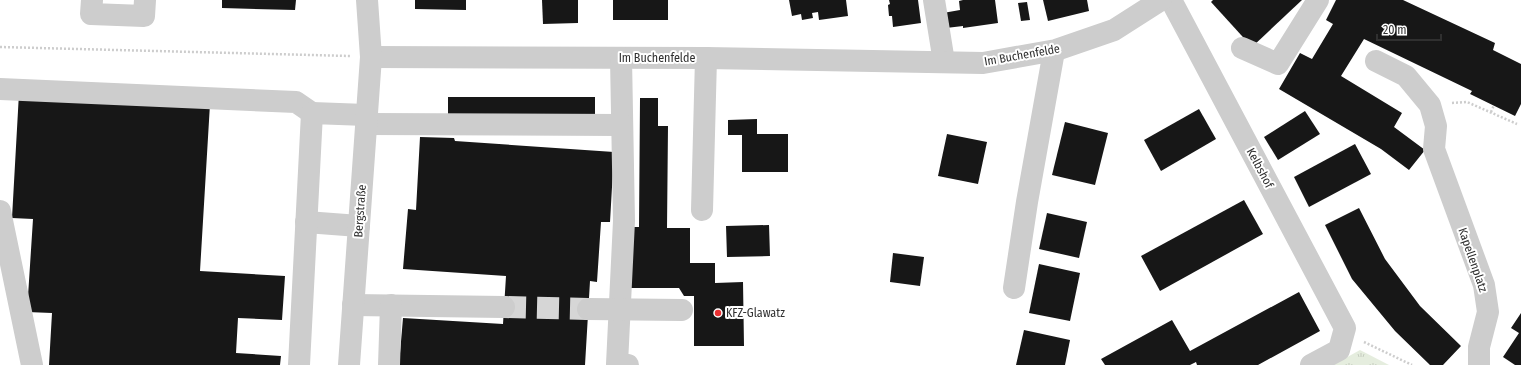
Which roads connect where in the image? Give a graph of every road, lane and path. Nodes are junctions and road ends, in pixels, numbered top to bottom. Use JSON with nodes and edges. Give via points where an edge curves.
{"nodes":[{"id":1,"x":92,"y":0,"type":"edge"},
{"id":2,"x":145,"y":0,"type":"edge"},
{"id":3,"x":367,"y":0,"type":"edge"},
{"id":4,"x":934,"y":0,"type":"edge"},
{"id":5,"x":1161,"y":0,"type":"edge"},
{"id":6,"x":1170,"y":0,"type":"edge"},
{"id":7,"x":1318,"y":0,"type":"edge"},
{"id":8,"x":0,"y":47,"type":"edge"},
{"id":9,"x":1242,"y":48,"type":"dead end"},
{"id":10,"x":1054,"y":51,"type":"junction"},
{"id":11,"x":371,"y":57,"type":"junction"},
{"id":12,"x":621,"y":58,"type":"junction"},
{"id":13,"x":706,"y":58,"type":"junction"},
{"id":14,"x":1376,"y":61,"type":"dead end"},
{"id":15,"x":944,"y":62,"type":"junction"},
{"id":16,"x":0,"y":88,"type":"edge"},
{"id":17,"x":1430,"y":105,"type":"junction"},
{"id":18,"x":1494,"y":105,"type":"dead end"},
{"id":19,"x":1491,"y":112,"type":"junction"},
{"id":20,"x":312,"y":113,"type":"junction"},
{"id":21,"x":366,"y":120,"type":"junction"},
{"id":22,"x":1517,"y":124,"type":"dead end"},
{"id":23,"x":622,"y":125,"type":"junction"},
{"id":24,"x":702,"y":210,"type":"dead end"},
{"id":25,"x":0,"y":211,"type":"edge"},
{"id":26,"x":306,"y":222,"type":"junction"},
{"id":27,"x":358,"y":226,"type":"junction"},
{"id":28,"x":1014,"y":288,"type":"dead end"},
{"id":29,"x":353,"y":305,"type":"junction"},
{"id":30,"x":391,"y":305,"type":"junction"},
{"id":31,"x":504,"y":307,"type":"tunnel mouth"},
{"id":32,"x":588,"y":308,"type":"tunnel mouth"},
{"id":33,"x":619,"y":309,"type":"junction"},
{"id":34,"x":682,"y":310,"type":"dead end"},
{"id":35,"x":1342,"y":337,"type":"junction"},
{"id":36,"x":32,"y":365,"type":"edge"},
{"id":37,"x":299,"y":365,"type":"edge"},
{"id":38,"x":349,"y":365,"type":"edge"},
{"id":39,"x":389,"y":365,"type":"edge"},
{"id":40,"x":628,"y":365,"type":"edge"},
{"id":41,"x":1311,"y":365,"type":"edge"},
{"id":42,"x":1412,"y":365,"type":"edge"},
{"id":43,"x":1479,"y":365,"type":"edge"}],
"edges":[{"from":1,"to":2,"type":"street","via":[[91,14],[144,16]]},
{"from":3,"to":11,"type":"street","name":"Bergstraße"},
{"from":4,"to":15,"type":"street"},
{"from":5,"to":10,"type":"street","name":"Im Buchenfelde","via":[[1114,30]]},
{"from":6,"to":35,"type":"street","name":"Kelbshof","via":[[1345,328]]},
{"from":7,"to":9,"type":"street","via":[[1278,64]]},
{"from":8,"to":11,"type":"path"},
{"from":10,"to":15,"type":"street","name":"Im Buchenfelde","via":[[983,63]]},
{"from":10,"to":28,"type":"street"},
{"from":11,"to":12,"type":"street","name":"Im Buchenfelde"},
{"from":11,"to":21,"type":"street","name":"Bergstraße"},
{"from":12,"to":13,"type":"street","name":"Im Buchenfelde"},
{"from":12,"to":23,"type":"street"},
{"from":13,"to":15,"type":"street","name":"Im Buchenfelde"},
{"from":13,"to":24,"type":"street"},
{"from":14,"to":17,"type":"street","via":[[1406,76]]},
{"from":16,"to":20,"type":"street","via":[[296,102]]},
{"from":17,"to":19,"type":"path","via":[[1467,102]]},
{"from":17,"to":43,"type":"street","name":"Kapellenplatz","via":[[1436,126],[1434,148],[1484,285],[1488,312],[1479,347]]},
{"from":18,"to":19,"type":"path"},
{"from":19,"to":22,"type":"path"},
{"from":20,"to":21,"type":"street"},
{"from":20,"to":26,"type":"street"},
{"from":21,"to":23,"type":"street"},
{"from":21,"to":27,"type":"street","name":"Bergstraße"},
{"from":23,"to":33,"type":"street","via":[[624,221]]},
{"from":25,"to":36,"type":"street"},
{"from":26,"to":27,"type":"street"},
{"from":26,"to":37,"type":"street"},
{"from":27,"to":29,"type":"street","name":"Bergstraße"},
{"from":29,"to":30,"type":"street"},
{"from":29,"to":38,"type":"street","name":"Bergstraße"},
{"from":30,"to":31,"type":"street"},
{"from":30,"to":39,"type":"street"},
{"from":32,"to":33,"type":"street"},
{"from":33,"to":34,"type":"street"},
{"from":33,"to":40,"type":"street","via":[[617,364]]},
{"from":35,"to":41,"type":"street","via":[[1339,350]]},
{"from":35,"to":42,"type":"path","via":[[1368,342]]}]}
